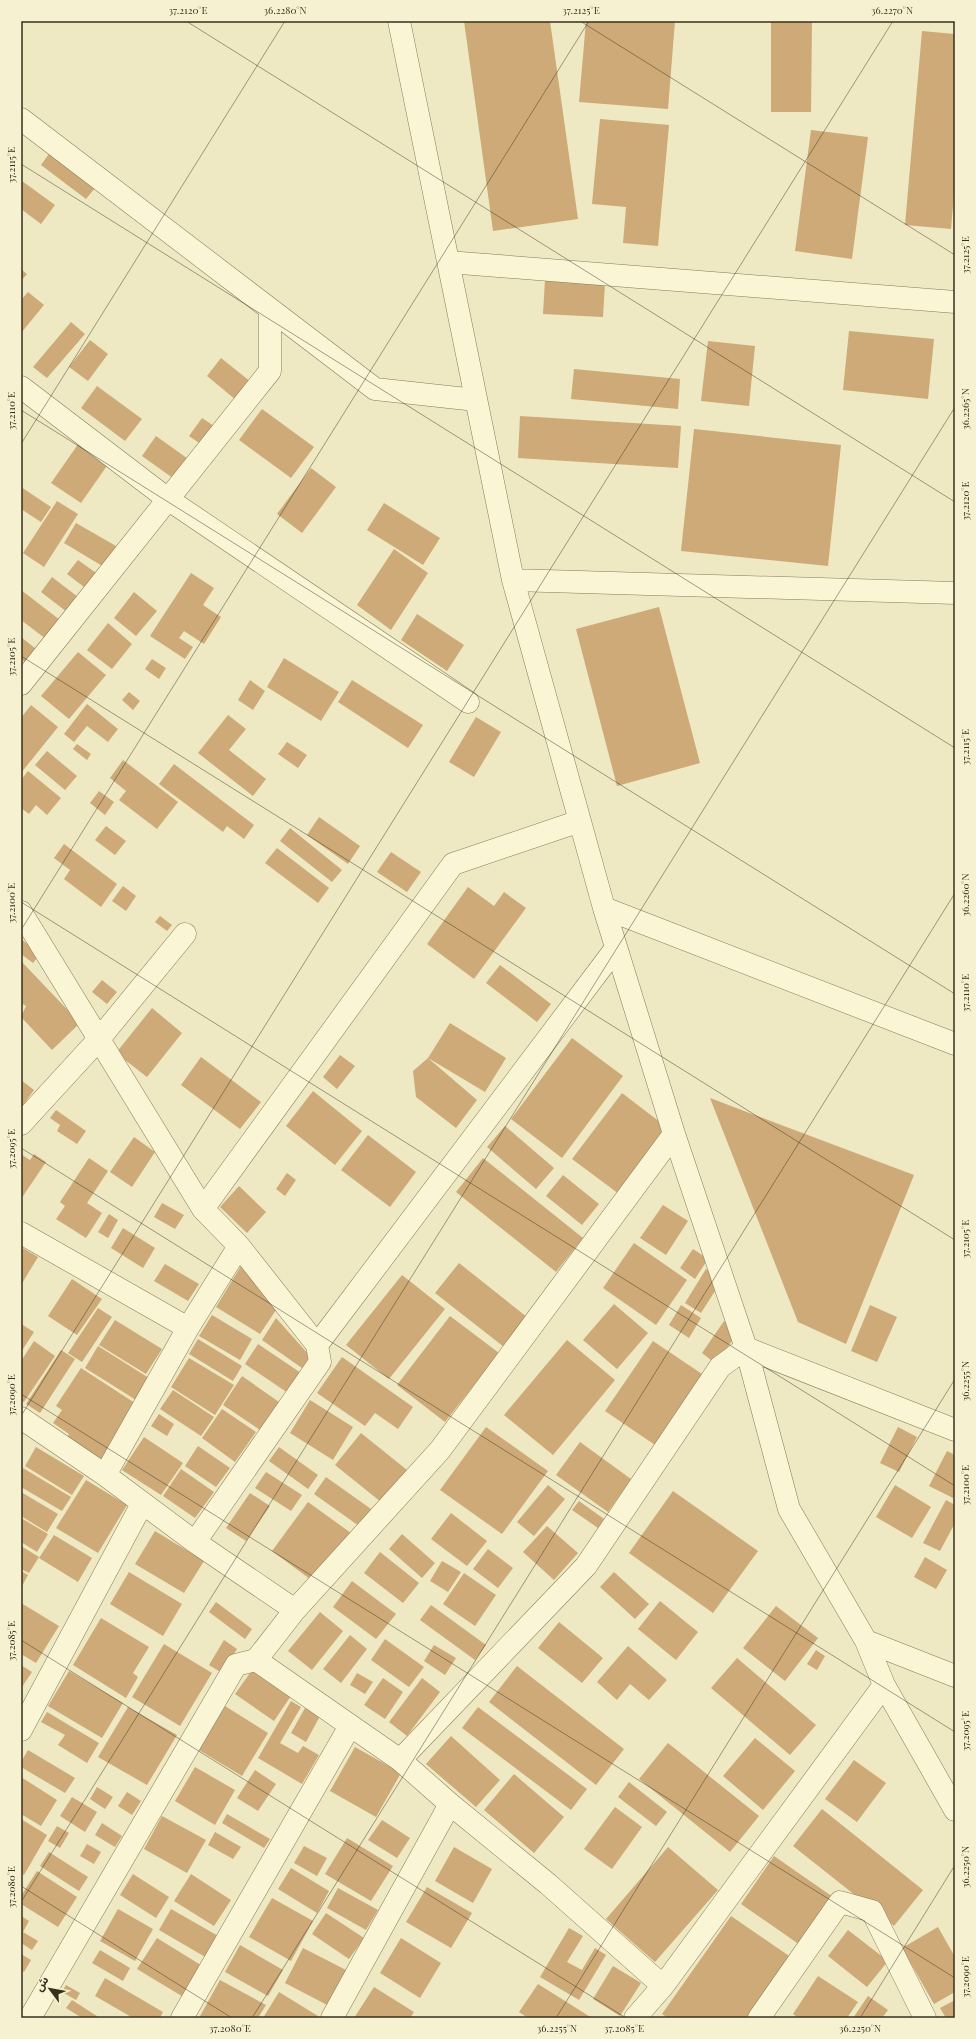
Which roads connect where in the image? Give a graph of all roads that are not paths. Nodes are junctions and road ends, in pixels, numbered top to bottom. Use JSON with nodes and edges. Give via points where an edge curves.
{"nodes":[{"id":1,"x":399,"y":21,"type":"edge"},
{"id":2,"x":21,"y":118,"type":"edge"},
{"id":3,"x":448,"y":262,"type":"junction"},
{"id":4,"x":955,"y":302,"type":"edge"},
{"id":5,"x":270,"y":308,"type":"junction"},
{"id":6,"x":21,"y":387,"type":"edge"},
{"id":7,"x":476,"y":400,"type":"junction"},
{"id":8,"x":169,"y":500,"type":"junction"},
{"id":9,"x":513,"y":580,"type":"junction"},
{"id":10,"x":955,"y":592,"type":"edge"},
{"id":11,"x":21,"y":684,"type":"edge"},
{"id":12,"x":468,"y":702,"type":"dead end"},
{"id":13,"x":580,"y":821,"type":"junction"},
{"id":14,"x":604,"y":908,"type":"junction"},
{"id":15,"x":21,"y":912,"type":"edge"},
{"id":16,"x":185,"y":934,"type":"dead end"},
{"id":17,"x":616,"y":948,"type":"junction"},
{"id":18,"x":99,"y":1039,"type":"junction"},
{"id":19,"x":955,"y":1044,"type":"edge"},
{"id":20,"x":21,"y":1124,"type":"edge"},
{"id":21,"x":674,"y":1134,"type":"junction"},
{"id":22,"x":203,"y":1209,"type":"junction"},
{"id":23,"x":21,"y":1233,"type":"edge"},
{"id":24,"x":239,"y":1246,"type":"junction"},
{"id":25,"x":188,"y":1328,"type":"junction"},
{"id":26,"x":317,"y":1345,"type":"junction"},
{"id":27,"x":746,"y":1348,"type":"junction"},
{"id":28,"x":24,"y":1428,"type":"edge"},
{"id":29,"x":955,"y":1430,"type":"edge"},
{"id":30,"x":105,"y":1475,"type":"junction"},
{"id":31,"x":142,"y":1504,"type":"junction"},
{"id":32,"x":195,"y":1542,"type":"junction"},
{"id":33,"x":295,"y":1610,"type":"junction"},
{"id":34,"x":866,"y":1641,"type":"junction"},
{"id":35,"x":256,"y":1660,"type":"junction"},
{"id":36,"x":955,"y":1676,"type":"edge"},
{"id":37,"x":884,"y":1685,"type":"junction"},
{"id":38,"x":350,"y":1726,"type":"junction"},
{"id":39,"x":21,"y":1730,"type":"edge"},
{"id":40,"x":400,"y":1760,"type":"junction"},
{"id":41,"x":450,"y":1804,"type":"junction"},
{"id":42,"x":955,"y":1810,"type":"edge"},
{"id":43,"x":663,"y":1986,"type":"junction"},
{"id":44,"x":30,"y":2018,"type":"edge"},
{"id":45,"x":182,"y":2018,"type":"edge"},
{"id":46,"x":332,"y":2018,"type":"edge"},
{"id":47,"x":635,"y":2018,"type":"edge"},
{"id":48,"x":759,"y":2018,"type":"edge"},
{"id":49,"x":925,"y":2018,"type":"edge"}],
"edges":[{"from":1,"to":3,"type":"street"},
{"from":2,"to":5,"type":"street"},
{"from":3,"to":4,"type":"street"},
{"from":3,"to":7,"type":"street"},
{"from":5,"to":7,"type":"street","via":[[375,389]]},
{"from":5,"to":8,"type":"street","via":[[270,371]]},
{"from":6,"to":8,"type":"street"},
{"from":7,"to":9,"type":"street"},
{"from":8,"to":11,"type":"street"},
{"from":8,"to":12,"type":"street"},
{"from":9,"to":10,"type":"street"},
{"from":9,"to":13,"type":"street"},
{"from":13,"to":14,"type":"street"},
{"from":13,"to":22,"type":"street","via":[[453,864]]},
{"from":14,"to":17,"type":"street"},
{"from":14,"to":19,"type":"street"},
{"from":15,"to":18,"type":"street"},
{"from":16,"to":18,"type":"street"},
{"from":17,"to":21,"type":"street"},
{"from":17,"to":26,"type":"street"},
{"from":18,"to":20,"type":"street"},
{"from":18,"to":22,"type":"street"},
{"from":21,"to":27,"type":"street"},
{"from":21,"to":33,"type":"street","via":[[440,1450]]},
{"from":22,"to":24,"type":"street"},
{"from":23,"to":25,"type":"street"},
{"from":24,"to":25,"type":"street"},
{"from":24,"to":26,"type":"street"},
{"from":25,"to":30,"type":"street"},
{"from":26,"to":32,"type":"street","via":[[320,1362]]},
{"from":27,"to":29,"type":"street"},
{"from":27,"to":34,"type":"street","via":[[789,1509]]},
{"from":27,"to":40,"type":"street","via":[[720,1367],[586,1566]]},
{"from":28,"to":30,"type":"street"},
{"from":30,"to":31,"type":"street"},
{"from":31,"to":32,"type":"street"},
{"from":31,"to":39,"type":"street"},
{"from":32,"to":33,"type":"street"},
{"from":33,"to":35,"type":"street"},
{"from":34,"to":36,"type":"street"},
{"from":34,"to":37,"type":"street"},
{"from":35,"to":38,"type":"street"},
{"from":35,"to":44,"type":"street","via":[[236,1664]]},
{"from":37,"to":42,"type":"street"},
{"from":37,"to":43,"type":"street"},
{"from":38,"to":40,"type":"street"},
{"from":38,"to":45,"type":"street"},
{"from":40,"to":41,"type":"street"},
{"from":41,"to":43,"type":"street","via":[[548,1884]]},
{"from":41,"to":46,"type":"street"},
{"from":43,"to":47,"type":"street"},
{"from":48,"to":49,"type":"street","via":[[840,1902],[872,1911]]}]}
